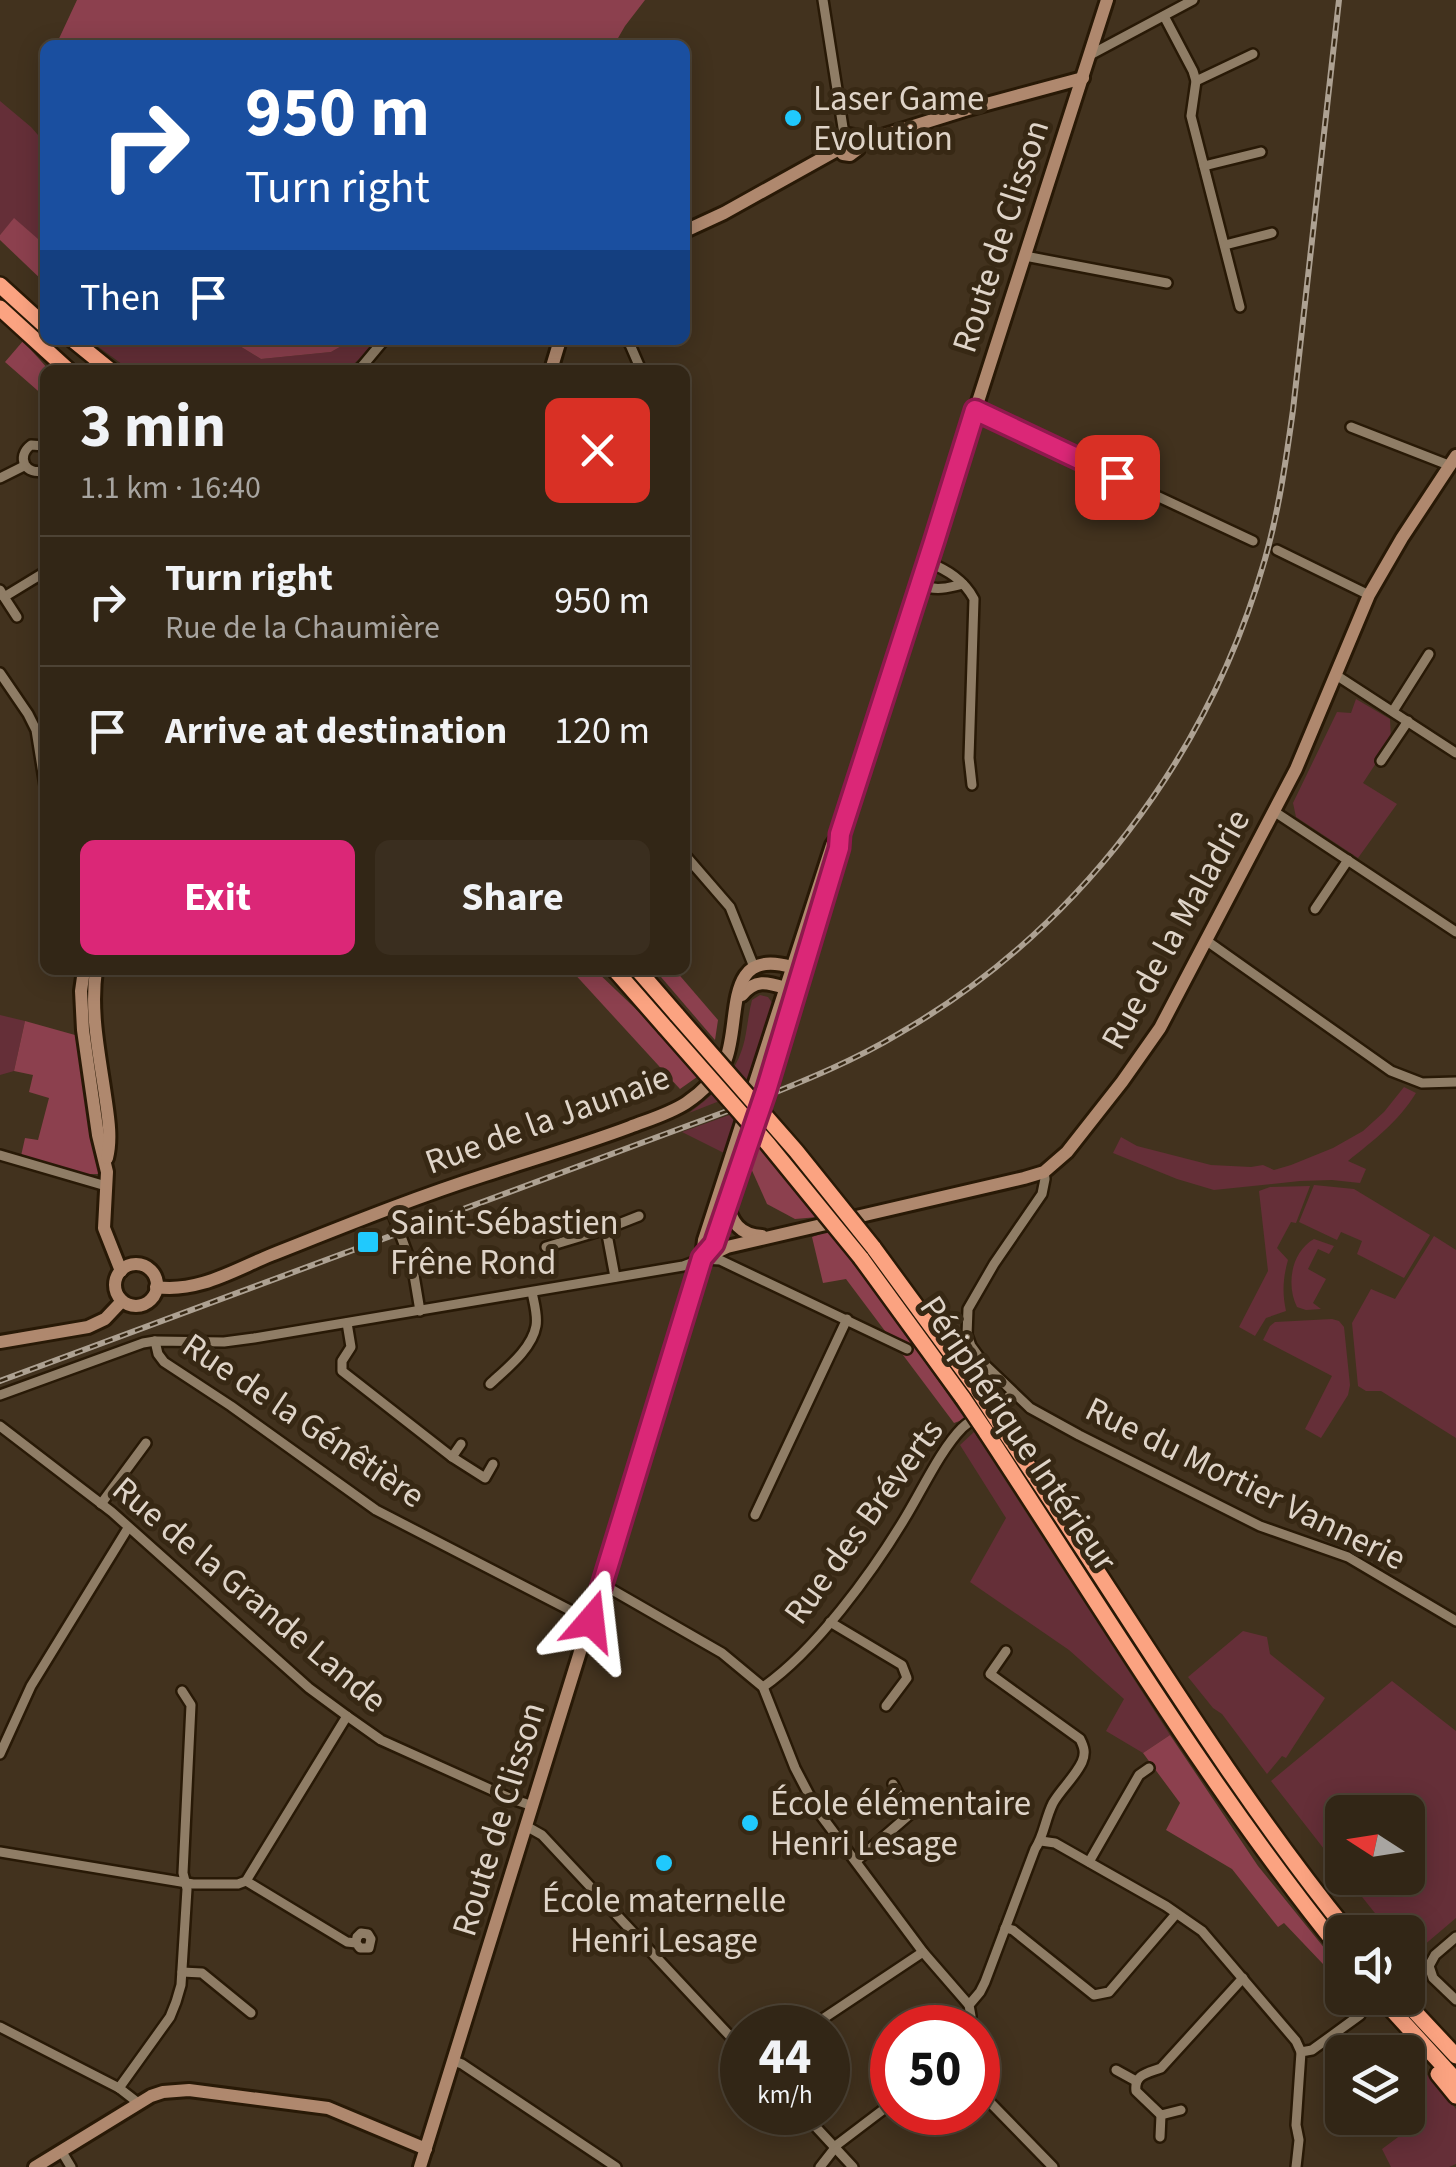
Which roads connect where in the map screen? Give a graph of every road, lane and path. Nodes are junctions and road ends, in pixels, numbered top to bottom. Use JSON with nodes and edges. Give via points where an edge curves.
{"nodes":[{"id":1,"x":823,"y":0,"type":"edge"},
{"id":2,"x":1107,"y":0,"type":"edge"},
{"id":3,"x":1192,"y":0,"type":"edge"},
{"id":4,"x":1164,"y":16,"type":"junction"},
{"id":5,"x":1253,"y":54,"type":"dead end"},
{"id":6,"x":1090,"y":55,"type":"junction"},
{"id":7,"x":1083,"y":78,"type":"junction"},
{"id":8,"x":1196,"y":81,"type":"junction"},
{"id":9,"x":844,"y":134,"type":"junction"},
{"id":10,"x":859,"y":142,"type":"junction"},
{"id":11,"x":839,"y":149,"type":"junction"},
{"id":12,"x":1261,"y":152,"type":"dead end"},
{"id":13,"x":1204,"y":166,"type":"junction"},
{"id":14,"x":690,"y":229,"type":"edge"},
{"id":15,"x":1272,"y":233,"type":"dead end"},
{"id":16,"x":1225,"y":245,"type":"junction"},
{"id":17,"x":1025,"y":256,"type":"junction"},
{"id":18,"x":1167,"y":283,"type":"dead end"},
{"id":19,"x":0,"y":286,"type":"edge"},
{"id":20,"x":1240,"y":307,"type":"dead end"},
{"id":21,"x":0,"y":308,"type":"edge"},
{"id":22,"x":40,"y":318,"type":"edge"},
{"id":23,"x":40,"y":344,"type":"edge"},
{"id":24,"x":41,"y":345,"type":"edge"},
{"id":25,"x":65,"y":345,"type":"edge"},
{"id":26,"x":78,"y":345,"type":"edge"},
{"id":27,"x":380,"y":345,"type":"edge"},
{"id":28,"x":63,"y":365,"type":"edge"},
{"id":29,"x":87,"y":365,"type":"edge"},
{"id":30,"x":104,"y":365,"type":"edge"},
{"id":31,"x":362,"y":365,"type":"edge"},
{"id":32,"x":975,"y":410,"type":"junction"},
{"id":33,"x":1351,"y":428,"type":"dead end"},
{"id":34,"x":40,"y":445,"type":"edge"},
{"id":35,"x":1453,"y":461,"type":"edge"},
{"id":36,"x":24,"y":466,"type":"junction"},
{"id":37,"x":40,"y":473,"type":"edge"},
{"id":38,"x":0,"y":478,"type":"edge"},
{"id":39,"x":1254,"y":541,"type":"dead end"},
{"id":40,"x":1277,"y":550,"type":"dead end"},
{"id":41,"x":928,"y":562,"type":"junction"},
{"id":42,"x":40,"y":574,"type":"edge"},
{"id":43,"x":963,"y":584,"type":"junction"},
{"id":44,"x":920,"y":585,"type":"junction"},
{"id":45,"x":2,"y":593,"type":"edge"},
{"id":46,"x":1369,"y":596,"type":"junction"},
{"id":47,"x":17,"y":618,"type":"dead end"},
{"id":48,"x":1429,"y":654,"type":"dead end"},
{"id":49,"x":0,"y":673,"type":"edge"},
{"id":50,"x":1336,"y":674,"type":"junction"},
{"id":51,"x":1393,"y":710,"type":"junction"},
{"id":52,"x":1408,"y":721,"type":"junction"},
{"id":53,"x":1456,"y":753,"type":"edge"},
{"id":54,"x":40,"y":755,"type":"edge"},
{"id":55,"x":1381,"y":761,"type":"dead end"},
{"id":56,"x":972,"y":785,"type":"dead end"},
{"id":57,"x":1275,"y":812,"type":"junction"},
{"id":58,"x":690,"y":860,"type":"edge"},
{"id":59,"x":1348,"y":860,"type":"junction"},
{"id":60,"x":1316,"y":910,"type":"dead end"},
{"id":61,"x":1456,"y":932,"type":"edge"},
{"id":62,"x":1207,"y":941,"type":"junction"},
{"id":63,"x":754,"y":967,"type":"junction"},
{"id":64,"x":84,"y":975,"type":"edge"},
{"id":65,"x":95,"y":975,"type":"edge"},
{"id":66,"x":619,"y":975,"type":"edge"},
{"id":67,"x":642,"y":975,"type":"edge"},
{"id":68,"x":792,"y":976,"type":"junction"},
{"id":69,"x":739,"y":1002,"type":"junction"},
{"id":70,"x":83,"y":1030,"type":"junction"},
{"id":71,"x":101,"y":1068,"type":"junction"},
{"id":72,"x":1456,"y":1082,"type":"edge"},
{"id":73,"x":0,"y":1155,"type":"edge"},
{"id":74,"x":106,"y":1166,"type":"junction"},
{"id":75,"x":1044,"y":1172,"type":"junction"},
{"id":76,"x":106,"y":1186,"type":"junction"},
{"id":77,"x":727,"y":1202,"type":"junction"},
{"id":78,"x":391,"y":1209,"type":"junction"},
{"id":79,"x":639,"y":1216,"type":"dead end"},
{"id":80,"x":606,"y":1229,"type":"junction"},
{"id":81,"x":779,"y":1235,"type":"junction"},
{"id":82,"x":546,"y":1248,"type":"dead end"},
{"id":83,"x":867,"y":1252,"type":"junction"},
{"id":84,"x":702,"y":1258,"type":"junction"},
{"id":85,"x":121,"y":1271,"type":"junction"},
{"id":86,"x":615,"y":1278,"type":"junction"},
{"id":87,"x":156,"y":1288,"type":"junction"},
{"id":88,"x":532,"y":1292,"type":"junction"},
{"id":89,"x":122,"y":1300,"type":"junction"},
{"id":90,"x":420,"y":1311,"type":"junction"},
{"id":91,"x":847,"y":1319,"type":"junction"},
{"id":92,"x":347,"y":1324,"type":"junction"},
{"id":93,"x":156,"y":1341,"type":"junction"},
{"id":94,"x":0,"y":1342,"type":"edge"},
{"id":95,"x":907,"y":1349,"type":"dead end"},
{"id":96,"x":490,"y":1384,"type":"dead end"},
{"id":97,"x":1013,"y":1394,"type":"junction"},
{"id":98,"x":0,"y":1395,"type":"edge"},
{"id":99,"x":0,"y":1426,"type":"edge"},
{"id":100,"x":993,"y":1427,"type":"junction"},
{"id":101,"x":146,"y":1443,"type":"dead end"},
{"id":102,"x":461,"y":1444,"type":"dead end"},
{"id":103,"x":452,"y":1457,"type":"junction"},
{"id":104,"x":493,"y":1464,"type":"dead end"},
{"id":105,"x":101,"y":1504,"type":"junction"},
{"id":106,"x":755,"y":1515,"type":"dead end"},
{"id":107,"x":128,"y":1528,"type":"junction"},
{"id":108,"x":602,"y":1584,"type":"junction"},
{"id":109,"x":591,"y":1621,"type":"junction"},
{"id":110,"x":1456,"y":1621,"type":"edge"},
{"id":111,"x":830,"y":1622,"type":"junction"},
{"id":112,"x":1006,"y":1651,"type":"dead end"},
{"id":113,"x":762,"y":1687,"type":"junction"},
{"id":114,"x":182,"y":1690,"type":"dead end"},
{"id":115,"x":886,"y":1706,"type":"dead end"},
{"id":116,"x":346,"y":1716,"type":"junction"},
{"id":117,"x":0,"y":1754,"type":"edge"},
{"id":118,"x":1150,"y":1768,"type":"dead end"},
{"id":119,"x":893,"y":1784,"type":"dead end"},
{"id":120,"x":533,"y":1806,"type":"junction"},
{"id":121,"x":526,"y":1826,"type":"junction"},
{"id":122,"x":1042,"y":1841,"type":"junction"},
{"id":123,"x":0,"y":1852,"type":"edge"},
{"id":124,"x":856,"y":1861,"type":"junction"},
{"id":125,"x":1089,"y":1862,"type":"junction"},
{"id":126,"x":246,"y":1881,"type":"junction"},
{"id":127,"x":186,"y":1882,"type":"junction"},
{"id":128,"x":1176,"y":1914,"type":"junction"},
{"id":129,"x":1335,"y":1915,"type":"edge"},
{"id":130,"x":1005,"y":1928,"type":"junction"},
{"id":131,"x":1325,"y":1930,"type":"edge"},
{"id":132,"x":1456,"y":1936,"type":"edge"},
{"id":133,"x":356,"y":1943,"type":"dead end"},
{"id":134,"x":923,"y":1952,"type":"junction"},
{"id":135,"x":182,"y":1972,"type":"junction"},
{"id":136,"x":1243,"y":1978,"type":"junction"},
{"id":137,"x":1456,"y":2000,"type":"edge"},
{"id":138,"x":844,"y":2005,"type":"edge"},
{"id":139,"x":969,"y":2005,"type":"joint"},
{"id":140,"x":1425,"y":2010,"type":"edge"},
{"id":141,"x":252,"y":2013,"type":"dead end"},
{"id":142,"x":1396,"y":2015,"type":"edge"},
{"id":143,"x":1418,"y":2015,"type":"edge"},
{"id":144,"x":1360,"y":2016,"type":"dead end"},
{"id":145,"x":720,"y":2025,"type":"edge"},
{"id":146,"x":0,"y":2027,"type":"edge"},
{"id":147,"x":1456,"y":2041,"type":"edge"},
{"id":148,"x":1301,"y":2052,"type":"junction"},
{"id":149,"x":1433,"y":2056,"type":"junction"},
{"id":150,"x":1456,"y":2056,"type":"edge"},
{"id":151,"x":454,"y":2060,"type":"junction"},
{"id":152,"x":1116,"y":2070,"type":"dead end"},
{"id":153,"x":1456,"y":2080,"type":"edge"},
{"id":154,"x":1136,"y":2082,"type":"junction"},
{"id":155,"x":120,"y":2088,"type":"junction"},
{"id":156,"x":1456,"y":2096,"type":"edge"},
{"id":157,"x":137,"y":2102,"type":"junction"},
{"id":158,"x":1181,"y":2110,"type":"dead end"},
{"id":159,"x":1000,"y":2113,"type":"edge"},
{"id":160,"x":1162,"y":2115,"type":"junction"},
{"id":161,"x":870,"y":2120,"type":"edge"},
{"id":162,"x":824,"y":2135,"type":"edge"},
{"id":163,"x":1160,"y":2136,"type":"dead end"},
{"id":164,"x":835,"y":2147,"type":"junction"},
{"id":165,"x":426,"y":2149,"type":"junction"},
{"id":166,"x":62,"y":2152,"type":"junction"},
{"id":167,"x":35,"y":2167,"type":"edge"},
{"id":168,"x":71,"y":2167,"type":"edge"},
{"id":169,"x":420,"y":2167,"type":"edge"},
{"id":170,"x":616,"y":2167,"type":"edge"},
{"id":171,"x":820,"y":2167,"type":"edge"},
{"id":172,"x":853,"y":2167,"type":"edge"},
{"id":173,"x":1053,"y":2167,"type":"edge"},
{"id":174,"x":1296,"y":2167,"type":"edge"}],
"edges":[{"from":1,"to":9,"type":"street"},
{"from":2,"to":6,"type":"main road","name":"Route de Clisson"},
{"from":3,"to":4,"type":"street"},
{"from":4,"to":6,"type":"street"},
{"from":4,"to":8,"type":"street"},
{"from":5,"to":8,"type":"street"},
{"from":6,"to":7,"type":"main road","name":"Route de Clisson"},
{"from":7,"to":10,"type":"main road"},
{"from":7,"to":17,"type":"main road","name":"Route de Clisson"},
{"from":8,"to":13,"type":"street","via":[[1190,116]]},
{"from":9,"to":10,"type":"main road"},
{"from":9,"to":11,"type":"main road"},
{"from":10,"to":11,"type":"main road","via":[[853,154]]},
{"from":11,"to":14,"type":"main road"},
{"from":12,"to":13,"type":"street"},
{"from":13,"to":16,"type":"street"},
{"from":15,"to":16,"type":"street"},
{"from":16,"to":20,"type":"street"},
{"from":17,"to":18,"type":"street"},
{"from":17,"to":32,"type":"main road","name":"Route de Clisson"},
{"from":19,"to":22,"type":"highway"},
{"from":21,"to":23,"type":"highway"},
{"from":24,"to":28,"type":"highway"},
{"from":25,"to":29,"type":"highway"},
{"from":26,"to":30,"type":"highway"},
{"from":27,"to":31,"type":"street"},
{"from":32,"to":39,"type":"street"},
{"from":32,"to":41,"type":"main road","name":"Route de Clisson"},
{"from":33,"to":35,"type":"street"},
{"from":34,"to":36,"type":"street","via":[[27,448]]},
{"from":35,"to":46,"type":"main road","name":"Rue de la Maladrie"},
{"from":36,"to":37,"type":"street"},
{"from":36,"to":38,"type":"street"},
{"from":40,"to":46,"type":"street"},
{"from":41,"to":43,"type":"street"},
{"from":41,"to":44,"type":"main road","name":"Route de Clisson"},
{"from":42,"to":45,"type":"street"},
{"from":43,"to":44,"type":"street"},
{"from":43,"to":56,"type":"street","via":[[974,606]]},
{"from":44,"to":68,"type":"main road","name":"Route de Clisson"},
{"from":45,"to":47,"type":"street"},
{"from":46,"to":50,"type":"main road","name":"Rue de la Maladrie"},
{"from":48,"to":51,"type":"street"},
{"from":49,"to":54,"type":"street","via":[[36,730]]},
{"from":50,"to":51,"type":"street"},
{"from":50,"to":57,"type":"main road","name":"Rue de la Maladrie"},
{"from":51,"to":52,"type":"street"},
{"from":52,"to":53,"type":"street"},
{"from":52,"to":55,"type":"street"},
{"from":57,"to":59,"type":"street"},
{"from":57,"to":62,"type":"main road","name":"Rue de la Maladrie"},
{"from":58,"to":63,"type":"street","via":[[730,907]]},
{"from":59,"to":60,"type":"street"},
{"from":59,"to":61,"type":"street"},
{"from":62,"to":72,"type":"street","via":[[1391,1071],[1422,1083]]},
{"from":62,"to":75,"type":"main road","name":"Rue de la Maladrie","via":[[1130,1071]]},
{"from":63,"to":68,"type":"main road","via":[[768,964]]},
{"from":63,"to":69,"type":"main road","name":"Rue de la Jaunaie"},
{"from":64,"to":70,"type":"main road"},
{"from":65,"to":71,"type":"main road","via":[[92,1003]]},
{"from":66,"to":83,"type":"highway","name":"Périphérique Intérieur","bridge":true},
{"from":67,"to":83,"type":"highway","bridge":true,"via":[[796,1151]]},
{"from":68,"to":69,"type":"main road","via":[[752,985]]},
{"from":68,"to":77,"type":"main road","name":"Route de Clisson","via":[[771,1072]]},
{"from":68,"to":84,"type":"main road","name":"Route de Clisson"},
{"from":69,"to":78,"type":"main road","name":"Rue de la Jaunaie","via":[[720,1070],[686,1103]]},
{"from":70,"to":71,"type":"street"},
{"from":70,"to":74,"type":"main road"},
{"from":71,"to":74,"type":"main road"},
{"from":73,"to":76,"type":"street"},
{"from":74,"to":76,"type":"main road"},
{"from":75,"to":81,"type":"main road","name":"Rue de la Maladrie"},
{"from":75,"to":97,"type":"street","name":"Rue du Mortier Vannerie","via":[[1042,1194],[994,1264],[966,1322],[978,1357]]},
{"from":76,"to":85,"type":"main road","via":[[104,1228]]},
{"from":77,"to":81,"type":"main road","name":"Rue de la Maladrie","via":[[740,1230]]},
{"from":77,"to":84,"type":"main road","name":"Route de Clisson","via":[[714,1244]]},
{"from":78,"to":87,"type":"main road","name":"Rue de la Jaunaie","via":[[200,1286]]},
{"from":78,"to":90,"type":"street"},
{"from":79,"to":80,"type":"street"},
{"from":80,"to":82,"type":"street"},
{"from":80,"to":86,"type":"street"},
{"from":81,"to":84,"type":"main road","name":"Rue de la Maladrie"},
{"from":83,"to":100,"type":"highway","name":"Périphérique Intérieur","bridge":true},
{"from":84,"to":86,"type":"street"},
{"from":84,"to":91,"type":"street","via":[[720,1260]]},
{"from":84,"to":108,"type":"main road","name":"Route de Clisson"},
{"from":85,"to":87,"type":"main road","via":[[145,1266]]},
{"from":85,"to":89,"type":"main road","via":[[115,1284]]},
{"from":86,"to":88,"type":"street"},
{"from":87,"to":89,"type":"main road","via":[[146,1304]]},
{"from":88,"to":90,"type":"street"},
{"from":88,"to":96,"type":"street","via":[[532,1340]]},
{"from":89,"to":94,"type":"main road","via":[[88,1327]]},
{"from":90,"to":92,"type":"street"},
{"from":91,"to":95,"type":"street"},
{"from":91,"to":106,"type":"street"},
{"from":92,"to":93,"type":"street","via":[[224,1342]]},
{"from":92,"to":103,"type":"street","via":[[351,1347],[342,1371]]},
{"from":93,"to":98,"type":"street"},
{"from":93,"to":109,"type":"street","name":"Rue de la Génêtière","via":[[164,1362],[376,1510]]},
{"from":97,"to":110,"type":"street","name":"Rue du Mortier Vannerie","via":[[1079,1435],[1260,1526],[1348,1557]]},
{"from":97,"to":111,"type":"street","name":"Rue des Bréverts","via":[[963,1427],[890,1543]]},
{"from":99,"to":105,"type":"street","name":"Rue de la Grande Lande"},
{"from":100,"to":129,"type":"highway","via":[[1224,1766]]},
{"from":100,"to":131,"type":"highway","name":"Périphérique Intérieur","via":[[1217,1785]]},
{"from":101,"to":105,"type":"street"},
{"from":102,"to":103,"type":"street"},
{"from":103,"to":104,"type":"street","via":[[485,1478]]},
{"from":105,"to":107,"type":"street","name":"Rue de la Grande Lande"},
{"from":107,"to":116,"type":"street","name":"Rue de la Grande Lande"},
{"from":107,"to":117,"type":"street","via":[[31,1686]]},
{"from":108,"to":109,"type":"main road","name":"Route de Clisson"},
{"from":108,"to":113,"type":"street","via":[[722,1653]]},
{"from":109,"to":120,"type":"main road","name":"Route de Clisson"},
{"from":111,"to":113,"type":"street","name":"Rue des Bréverts"},
{"from":111,"to":115,"type":"street","via":[[902,1665],[907,1678]]},
{"from":112,"to":122,"type":"street","via":[[990,1674],[1080,1738],[1084,1748],[1080,1766],[1048,1813]]},
{"from":113,"to":124,"type":"street","via":[[805,1790]]},
{"from":114,"to":127,"type":"street","via":[[191,1705]]},
{"from":116,"to":120,"type":"street","name":"Rue de la Grande Lande","via":[[381,1740]]},
{"from":116,"to":126,"type":"street"},
{"from":118,"to":125,"type":"street"},
{"from":119,"to":124,"type":"street","via":[[910,1815]]},
{"from":120,"to":121,"type":"main road","name":"Route de Clisson"},
{"from":121,"to":145,"type":"street","via":[[542,1835]]},
{"from":121,"to":151,"type":"main road","name":"Route de Clisson"},
{"from":122,"to":125,"type":"street"},
{"from":122,"to":130,"type":"street"},
{"from":123,"to":127,"type":"street"},
{"from":124,"to":134,"type":"street"},
{"from":125,"to":128,"type":"street"},
{"from":126,"to":127,"type":"street"},
{"from":126,"to":133,"type":"street"},
{"from":127,"to":135,"type":"street"},
{"from":128,"to":130,"type":"street","via":[[1109,1992],[1094,1995]]},
{"from":128,"to":136,"type":"street","via":[[1208,1936]]},
{"from":130,"to":139,"type":"street"},
{"from":132,"to":137,"type":"street","via":[[1429,1966]]},
{"from":134,"to":138,"type":"street"},
{"from":134,"to":139,"type":"street"},
{"from":135,"to":141,"type":"street","via":[[202,1973]]},
{"from":135,"to":155,"type":"street","via":[[170,2017]]},
{"from":136,"to":148,"type":"street"},
{"from":136,"to":154,"type":"street","via":[[1161,2068]]},
{"from":140,"to":147,"type":"highway"},
{"from":142,"to":149,"type":"highway"},
{"from":143,"to":150,"type":"highway"},
{"from":144,"to":148,"type":"street"},
{"from":146,"to":155,"type":"street"},
{"from":148,"to":174,"type":"street"},
{"from":149,"to":153,"type":"highway"},
{"from":149,"to":156,"type":"highway","via":[[1435,2070]]},
{"from":151,"to":165,"type":"main road","name":"Route de Clisson"},
{"from":151,"to":170,"type":"street"},
{"from":152,"to":154,"type":"street"},
{"from":154,"to":160,"type":"street","via":[[1136,2091]]},
{"from":155,"to":157,"type":"street"},
{"from":157,"to":165,"type":"main road","via":[[190,2090],[313,2105]]},
{"from":157,"to":166,"type":"main road"},
{"from":158,"to":160,"type":"street"},
{"from":159,"to":173,"type":"street"},
{"from":160,"to":163,"type":"street"},
{"from":161,"to":164,"type":"street"},
{"from":162,"to":164,"type":"street"},
{"from":164,"to":171,"type":"street"},
{"from":164,"to":172,"type":"street"},
{"from":165,"to":169,"type":"main road","name":"Route de Clisson"},
{"from":166,"to":167,"type":"main road"},
{"from":166,"to":168,"type":"street"}]}
